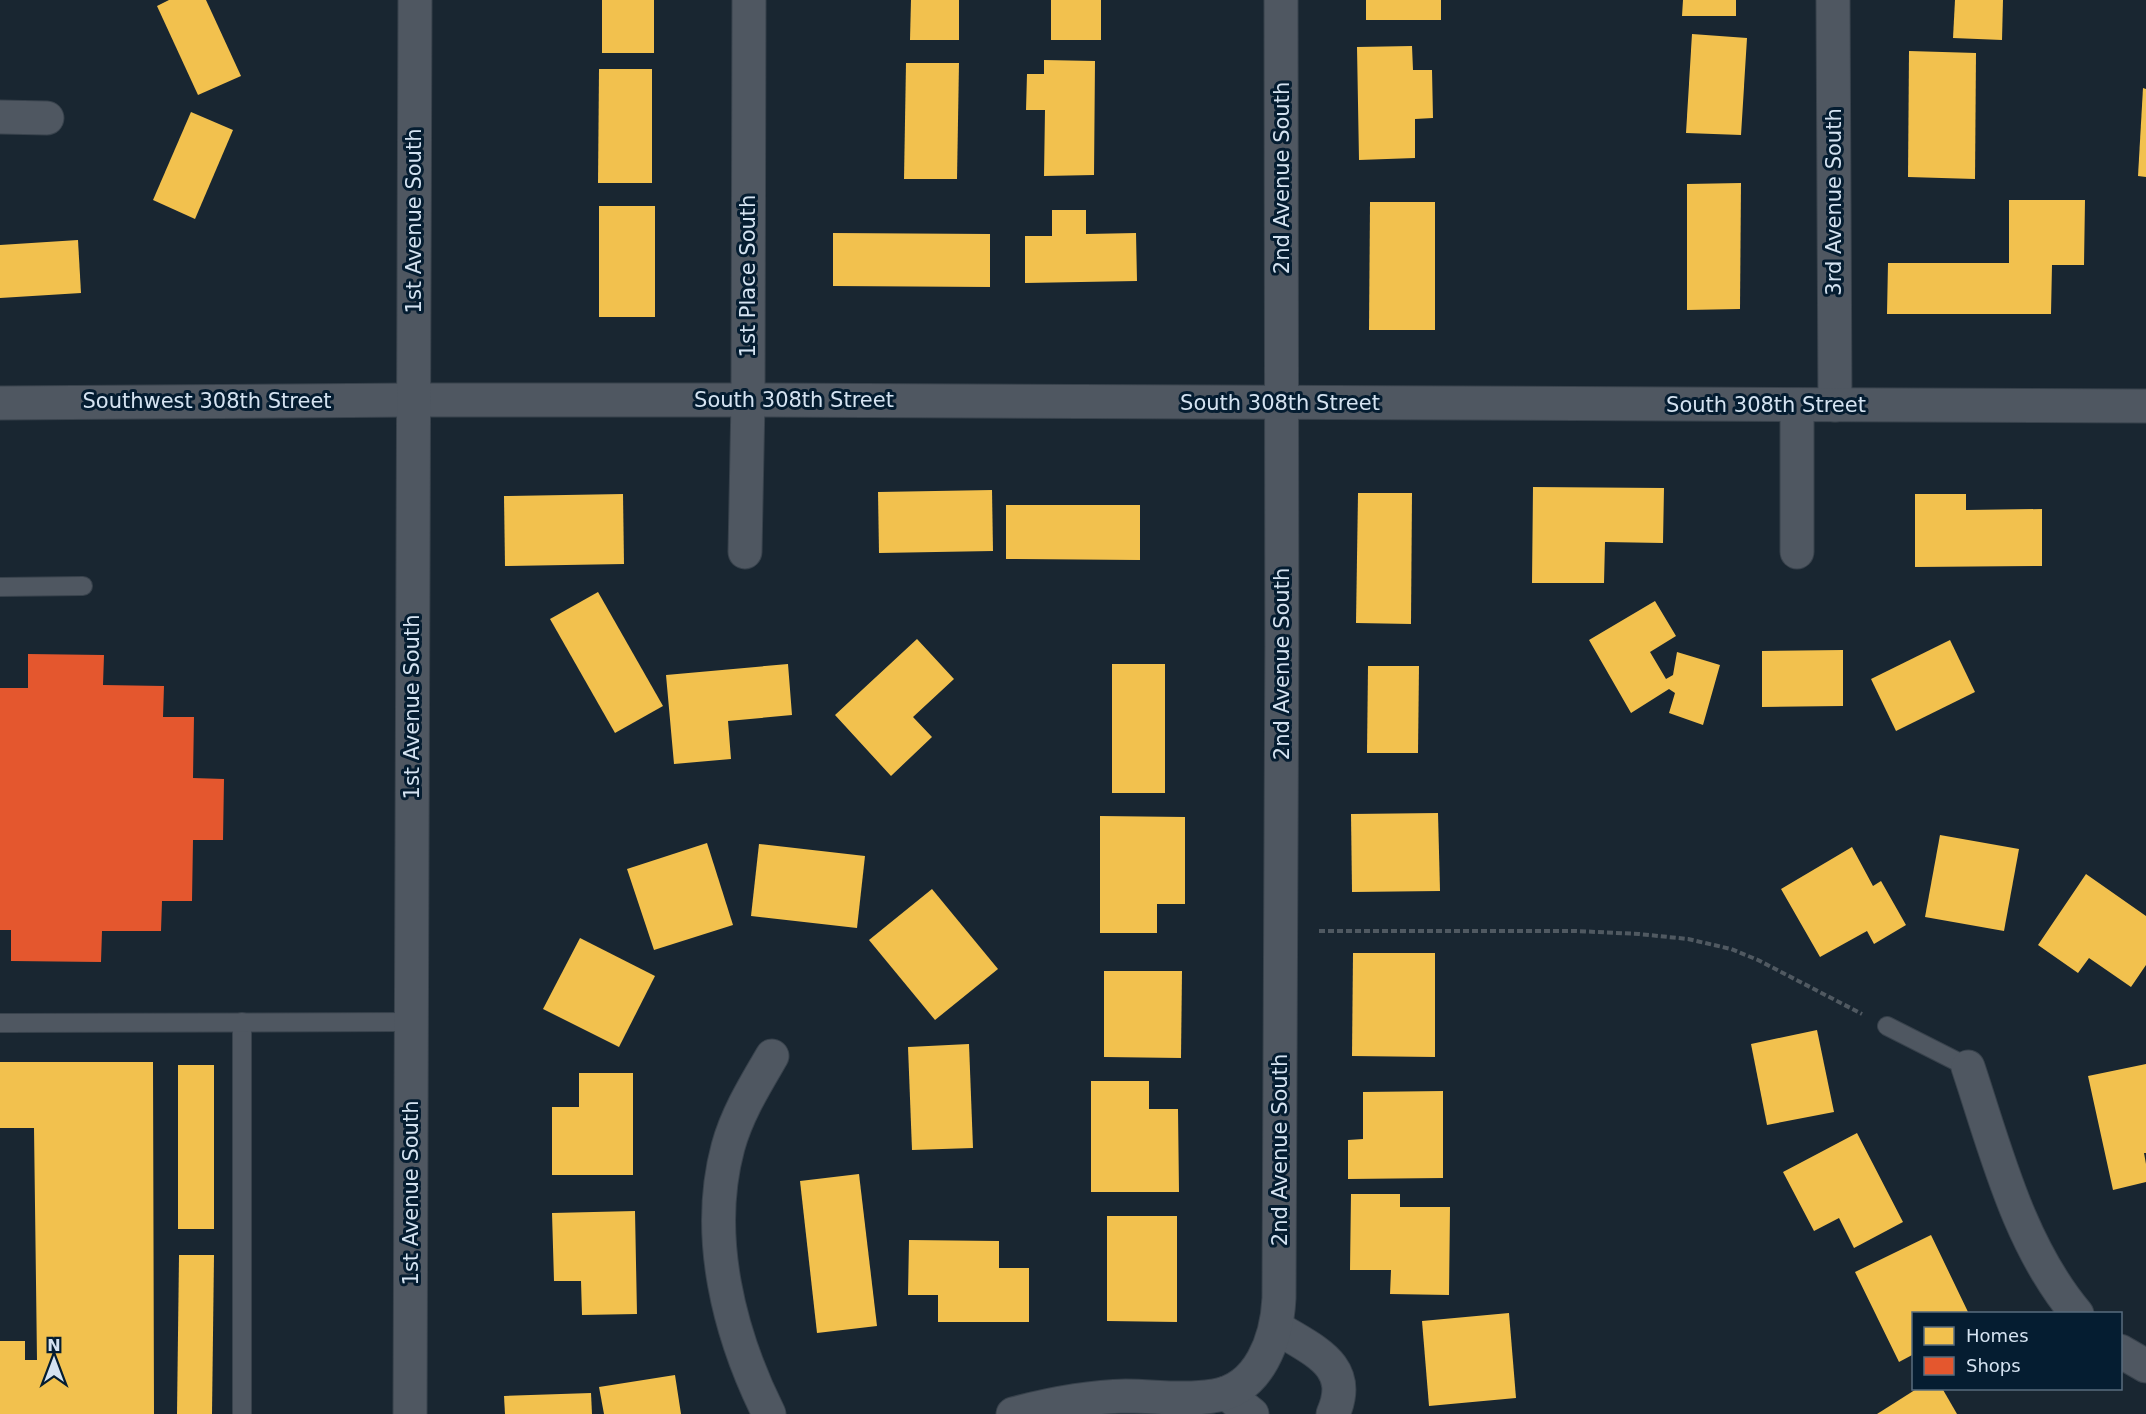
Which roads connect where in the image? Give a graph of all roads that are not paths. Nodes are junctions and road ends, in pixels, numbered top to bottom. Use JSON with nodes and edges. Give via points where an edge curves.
{"nodes":[{"id":1,"x":415,"y":0,"type":"edge"},
{"id":2,"x":749,"y":0,"type":"edge"},
{"id":3,"x":1281,"y":0,"type":"edge"},
{"id":4,"x":1833,"y":0,"type":"edge"},
{"id":5,"x":0,"y":117,"type":"edge"},
{"id":6,"x":47,"y":118,"type":"dead end"},
{"id":7,"x":414,"y":400,"type":"junction"},
{"id":8,"x":748,"y":400,"type":"junction"},
{"id":9,"x":0,"y":403,"type":"edge"},
{"id":10,"x":1282,"y":403,"type":"junction"},
{"id":11,"x":1797,"y":405,"type":"junction"},
{"id":12,"x":1835,"y":405,"type":"junction"},
{"id":13,"x":2146,"y":406,"type":"edge"},
{"id":14,"x":745,"y":552,"type":"dead end"},
{"id":15,"x":1797,"y":552,"type":"dead end"},
{"id":16,"x":83,"y":586,"type":"dead end"},
{"id":17,"x":0,"y":587,"type":"edge"},
{"id":18,"x":242,"y":1022,"type":"junction"},
{"id":19,"x":411,"y":1022,"type":"junction"},
{"id":20,"x":0,"y":1023,"type":"edge"},
{"id":21,"x":1887,"y":1026,"type":"road end"},
{"id":22,"x":772,"y":1056,"type":"dead end"},
{"id":23,"x":1968,"y":1067,"type":"joint"},
{"id":24,"x":2075,"y":1312,"type":"edge"},
{"id":25,"x":1276,"y":1327,"type":"junction"},
{"id":26,"x":2122,"y":1352,"type":"edge"},
{"id":27,"x":2146,"y":1366,"type":"edge"},
{"id":28,"x":1226,"y":1393,"type":"junction"},
{"id":29,"x":242,"y":1414,"type":"edge"},
{"id":30,"x":410,"y":1414,"type":"edge"},
{"id":31,"x":769,"y":1414,"type":"edge"},
{"id":32,"x":1013,"y":1414,"type":"edge"},
{"id":33,"x":1252,"y":1414,"type":"edge"},
{"id":34,"x":1333,"y":1414,"type":"edge"}],
"edges":[{"from":1,"to":7,"type":"street","name":"1st Avenue South"},
{"from":2,"to":8,"type":"street","name":"1st Place South"},
{"from":3,"to":10,"type":"street","name":"2nd Avenue South"},
{"from":4,"to":12,"type":"street","name":"3rd Avenue South"},
{"from":5,"to":6,"type":"street"},
{"from":7,"to":8,"type":"street","name":"South 308th Street"},
{"from":7,"to":9,"type":"street","name":"Southwest 308th Street"},
{"from":7,"to":19,"type":"street","name":"1st Avenue South"},
{"from":8,"to":10,"type":"street","name":"South 308th Street"},
{"from":8,"to":14,"type":"street","name":"1st Place South"},
{"from":10,"to":11,"type":"street","name":"South 308th Street"},
{"from":10,"to":25,"type":"street","name":"2nd Avenue South"},
{"from":11,"to":12,"type":"street","name":"South 308th Street"},
{"from":11,"to":15,"type":"street"},
{"from":12,"to":13,"type":"street","name":"South 308th Street"},
{"from":16,"to":17,"type":"lane"},
{"from":18,"to":19,"type":"lane"},
{"from":18,"to":20,"type":"lane"},
{"from":18,"to":29,"type":"lane"},
{"from":19,"to":30,"type":"street","name":"1st Avenue South"},
{"from":21,"to":23,"type":"lane"},
{"from":22,"to":31,"type":"street","via":[[735,1127],[725,1158],[719,1207],[721,1253],[732,1319],[747,1367]]},
{"from":23,"to":24,"type":"street","via":[[2026,1231],[2041,1262]]},
{"from":25,"to":28,"type":"street","name":"2nd Avenue South","via":[[1262,1362],[1246,1380]]},
{"from":25,"to":34,"type":"street","via":[[1328,1361],[1339,1386]]},
{"from":26,"to":27,"type":"street"},
{"from":28,"to":32,"type":"street","via":[[1199,1398],[1090,1399]]},
{"from":28,"to":33,"type":"street"}]}
